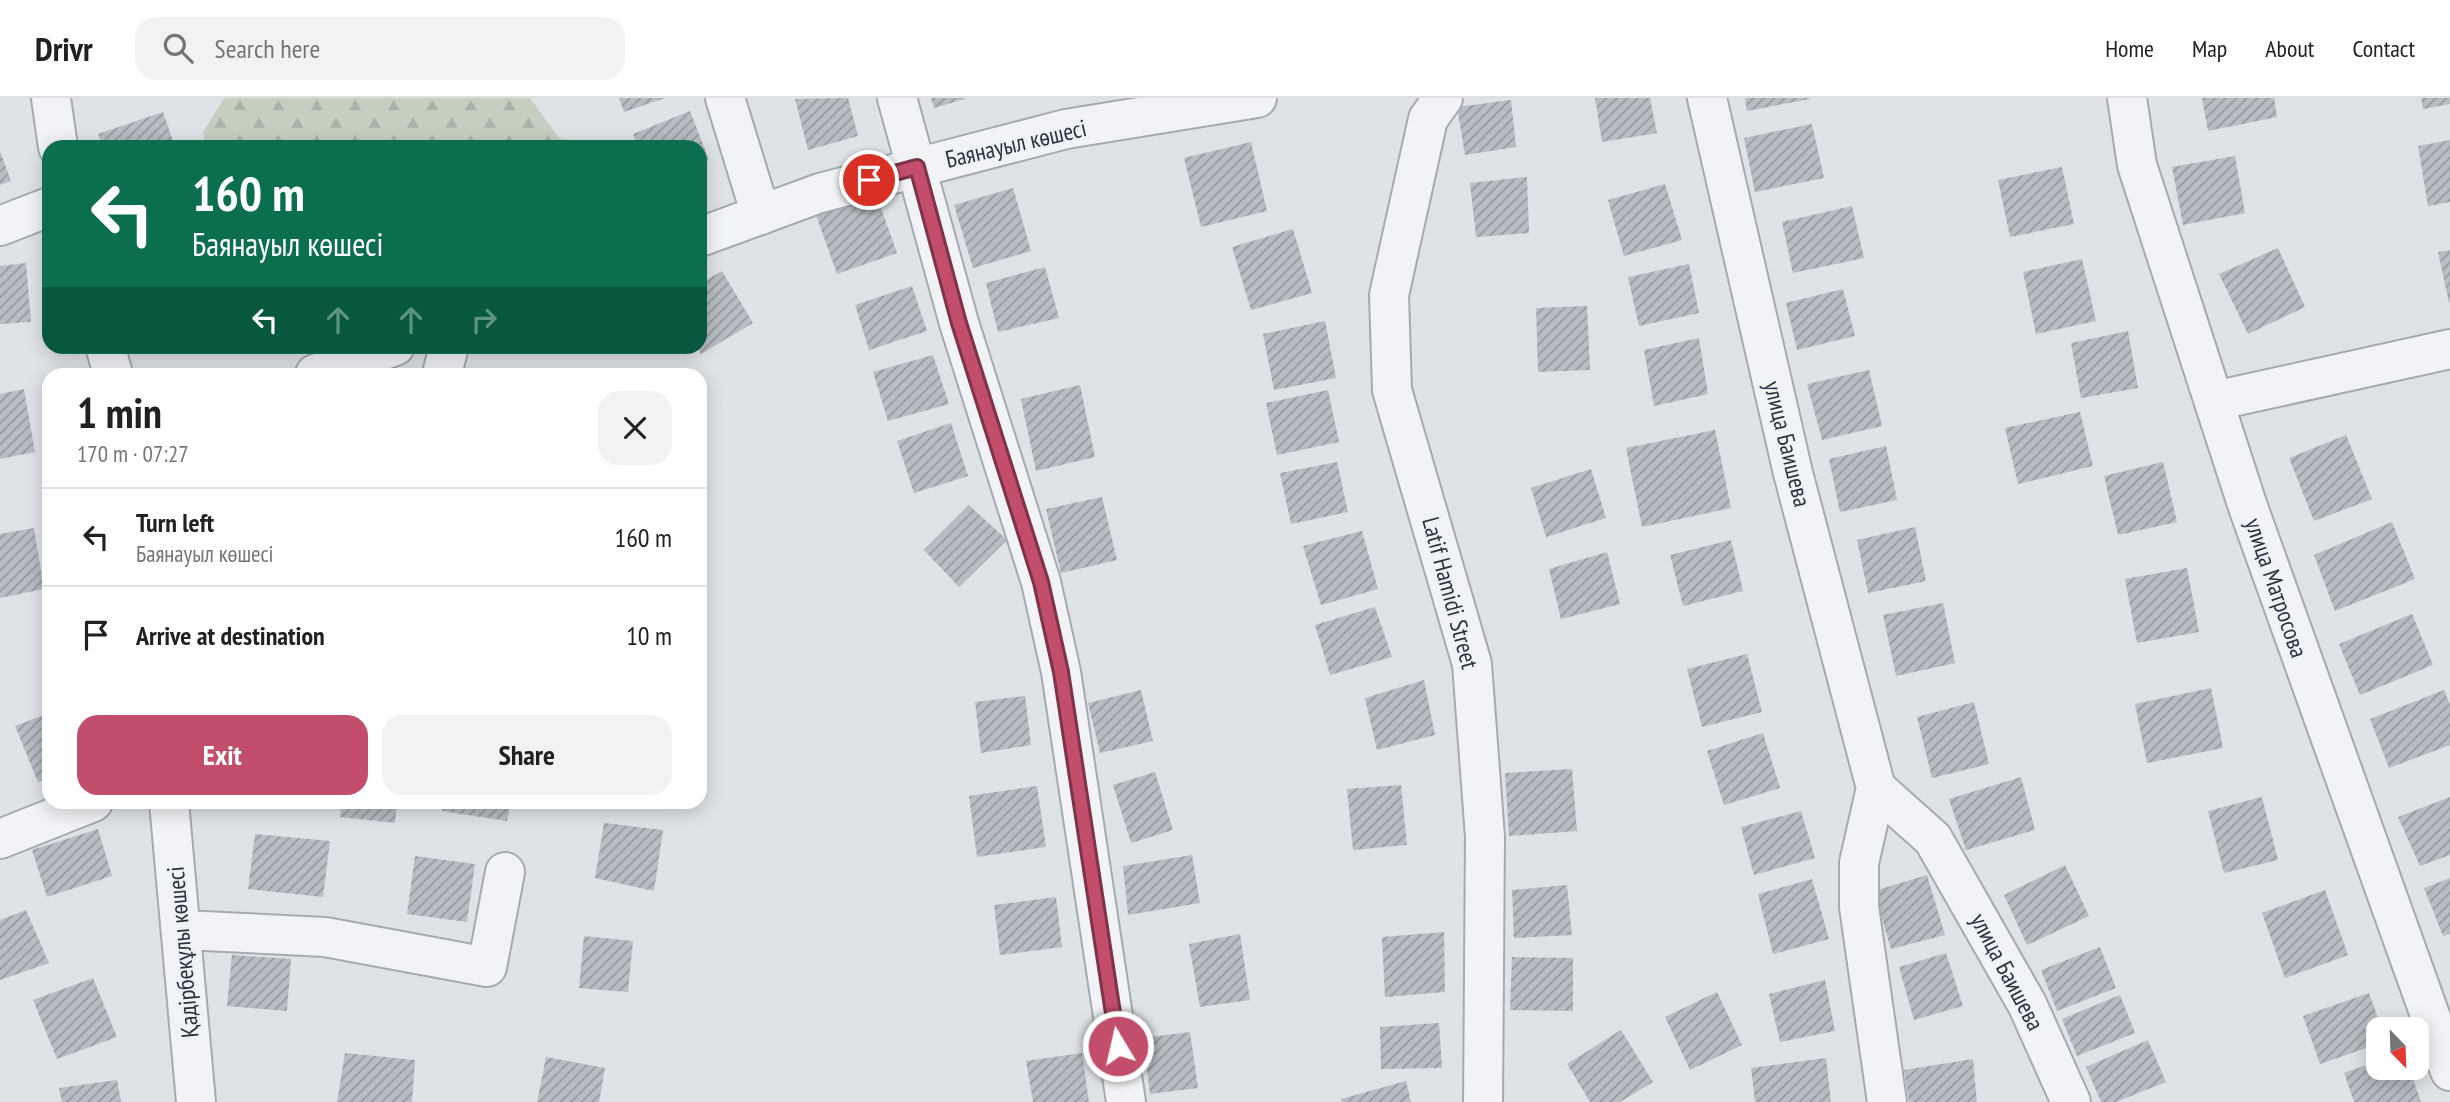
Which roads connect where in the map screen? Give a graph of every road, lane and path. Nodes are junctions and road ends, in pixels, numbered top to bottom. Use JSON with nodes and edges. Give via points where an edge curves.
{"nodes":[{"id":1,"x":51,"y":98,"type":"edge"},
{"id":2,"x":725,"y":98,"type":"edge"},
{"id":3,"x":897,"y":98,"type":"edge"},
{"id":4,"x":1257,"y":98,"type":"edge"},
{"id":5,"x":1443,"y":98,"type":"edge"},
{"id":6,"x":1707,"y":98,"type":"edge"},
{"id":7,"x":2127,"y":98,"type":"edge"},
{"id":8,"x":57,"y":140,"type":"edge"},
{"id":9,"x":917,"y":167,"type":"junction"},
{"id":10,"x":42,"y":210,"type":"edge"},
{"id":11,"x":761,"y":215,"type":"junction"},
{"id":12,"x":0,"y":226,"type":"edge"},
{"id":13,"x":707,"y":234,"type":"edge"},
{"id":14,"x":2450,"y":349,"type":"edge"},
{"id":15,"x":372,"y":354,"type":"edge"},
{"id":16,"x":332,"y":368,"type":"edge"},
{"id":17,"x":2214,"y":401,"type":"junction"},
{"id":18,"x":1876,"y":788,"type":"junction"},
{"id":19,"x":75,"y":809,"type":"edge"},
{"id":20,"x":170,"y":809,"type":"edge"},
{"id":21,"x":0,"y":839,"type":"edge"},
{"id":22,"x":505,"y":872,"type":"dead end"},
{"id":23,"x":183,"y":930,"type":"junction"},
{"id":24,"x":2450,"y":1071,"type":"edge"},
{"id":25,"x":196,"y":1102,"type":"edge"},
{"id":26,"x":1126,"y":1102,"type":"edge"},
{"id":27,"x":1483,"y":1102,"type":"edge"},
{"id":28,"x":1887,"y":1102,"type":"edge"},
{"id":29,"x":2071,"y":1102,"type":"edge"}],
"edges":[{"from":1,"to":8,"type":"street"},
{"from":2,"to":11,"type":"street"},
{"from":3,"to":9,"type":"street"},
{"from":4,"to":9,"type":"street","name":"Баянауыл көшесі","via":[[1066,129]]},
{"from":5,"to":27,"type":"street","name":"Latif Hamidi Street","via":[[1428,118],[1389,295],[1392,390],[1472,664],[1485,837]]},
{"from":6,"to":18,"type":"street","name":"улица Баишева","via":[[1793,473]]},
{"from":7,"to":17,"type":"street","name":"улица Матросова","via":[[2137,165]]},
{"from":9,"to":11,"type":"street","name":"Баянауыл көшесі"},
{"from":9,"to":26,"type":"street","via":[[959,323],[1041,582],[1061,672]]},
{"from":10,"to":12,"type":"street"},
{"from":11,"to":13,"type":"street","name":"Баянауыл көшесі"},
{"from":14,"to":17,"type":"street"},
{"from":15,"to":16,"type":"street"},
{"from":17,"to":24,"type":"street","name":"улица Матросова","via":[[2319,712]]},
{"from":18,"to":28,"type":"street","name":"улица Баишева","via":[[1859,863],[1859,907]]},
{"from":18,"to":29,"type":"street","name":"улица Баишева","via":[[1933,839],[2027,1004]]},
{"from":19,"to":21,"type":"street"},
{"from":20,"to":23,"type":"street","name":"Қадірбекұлы көшесі"},
{"from":22,"to":23,"type":"street","via":[[486,967],[325,937]]},
{"from":23,"to":25,"type":"street","name":"Қадірбекұлы көшесі"}]}
